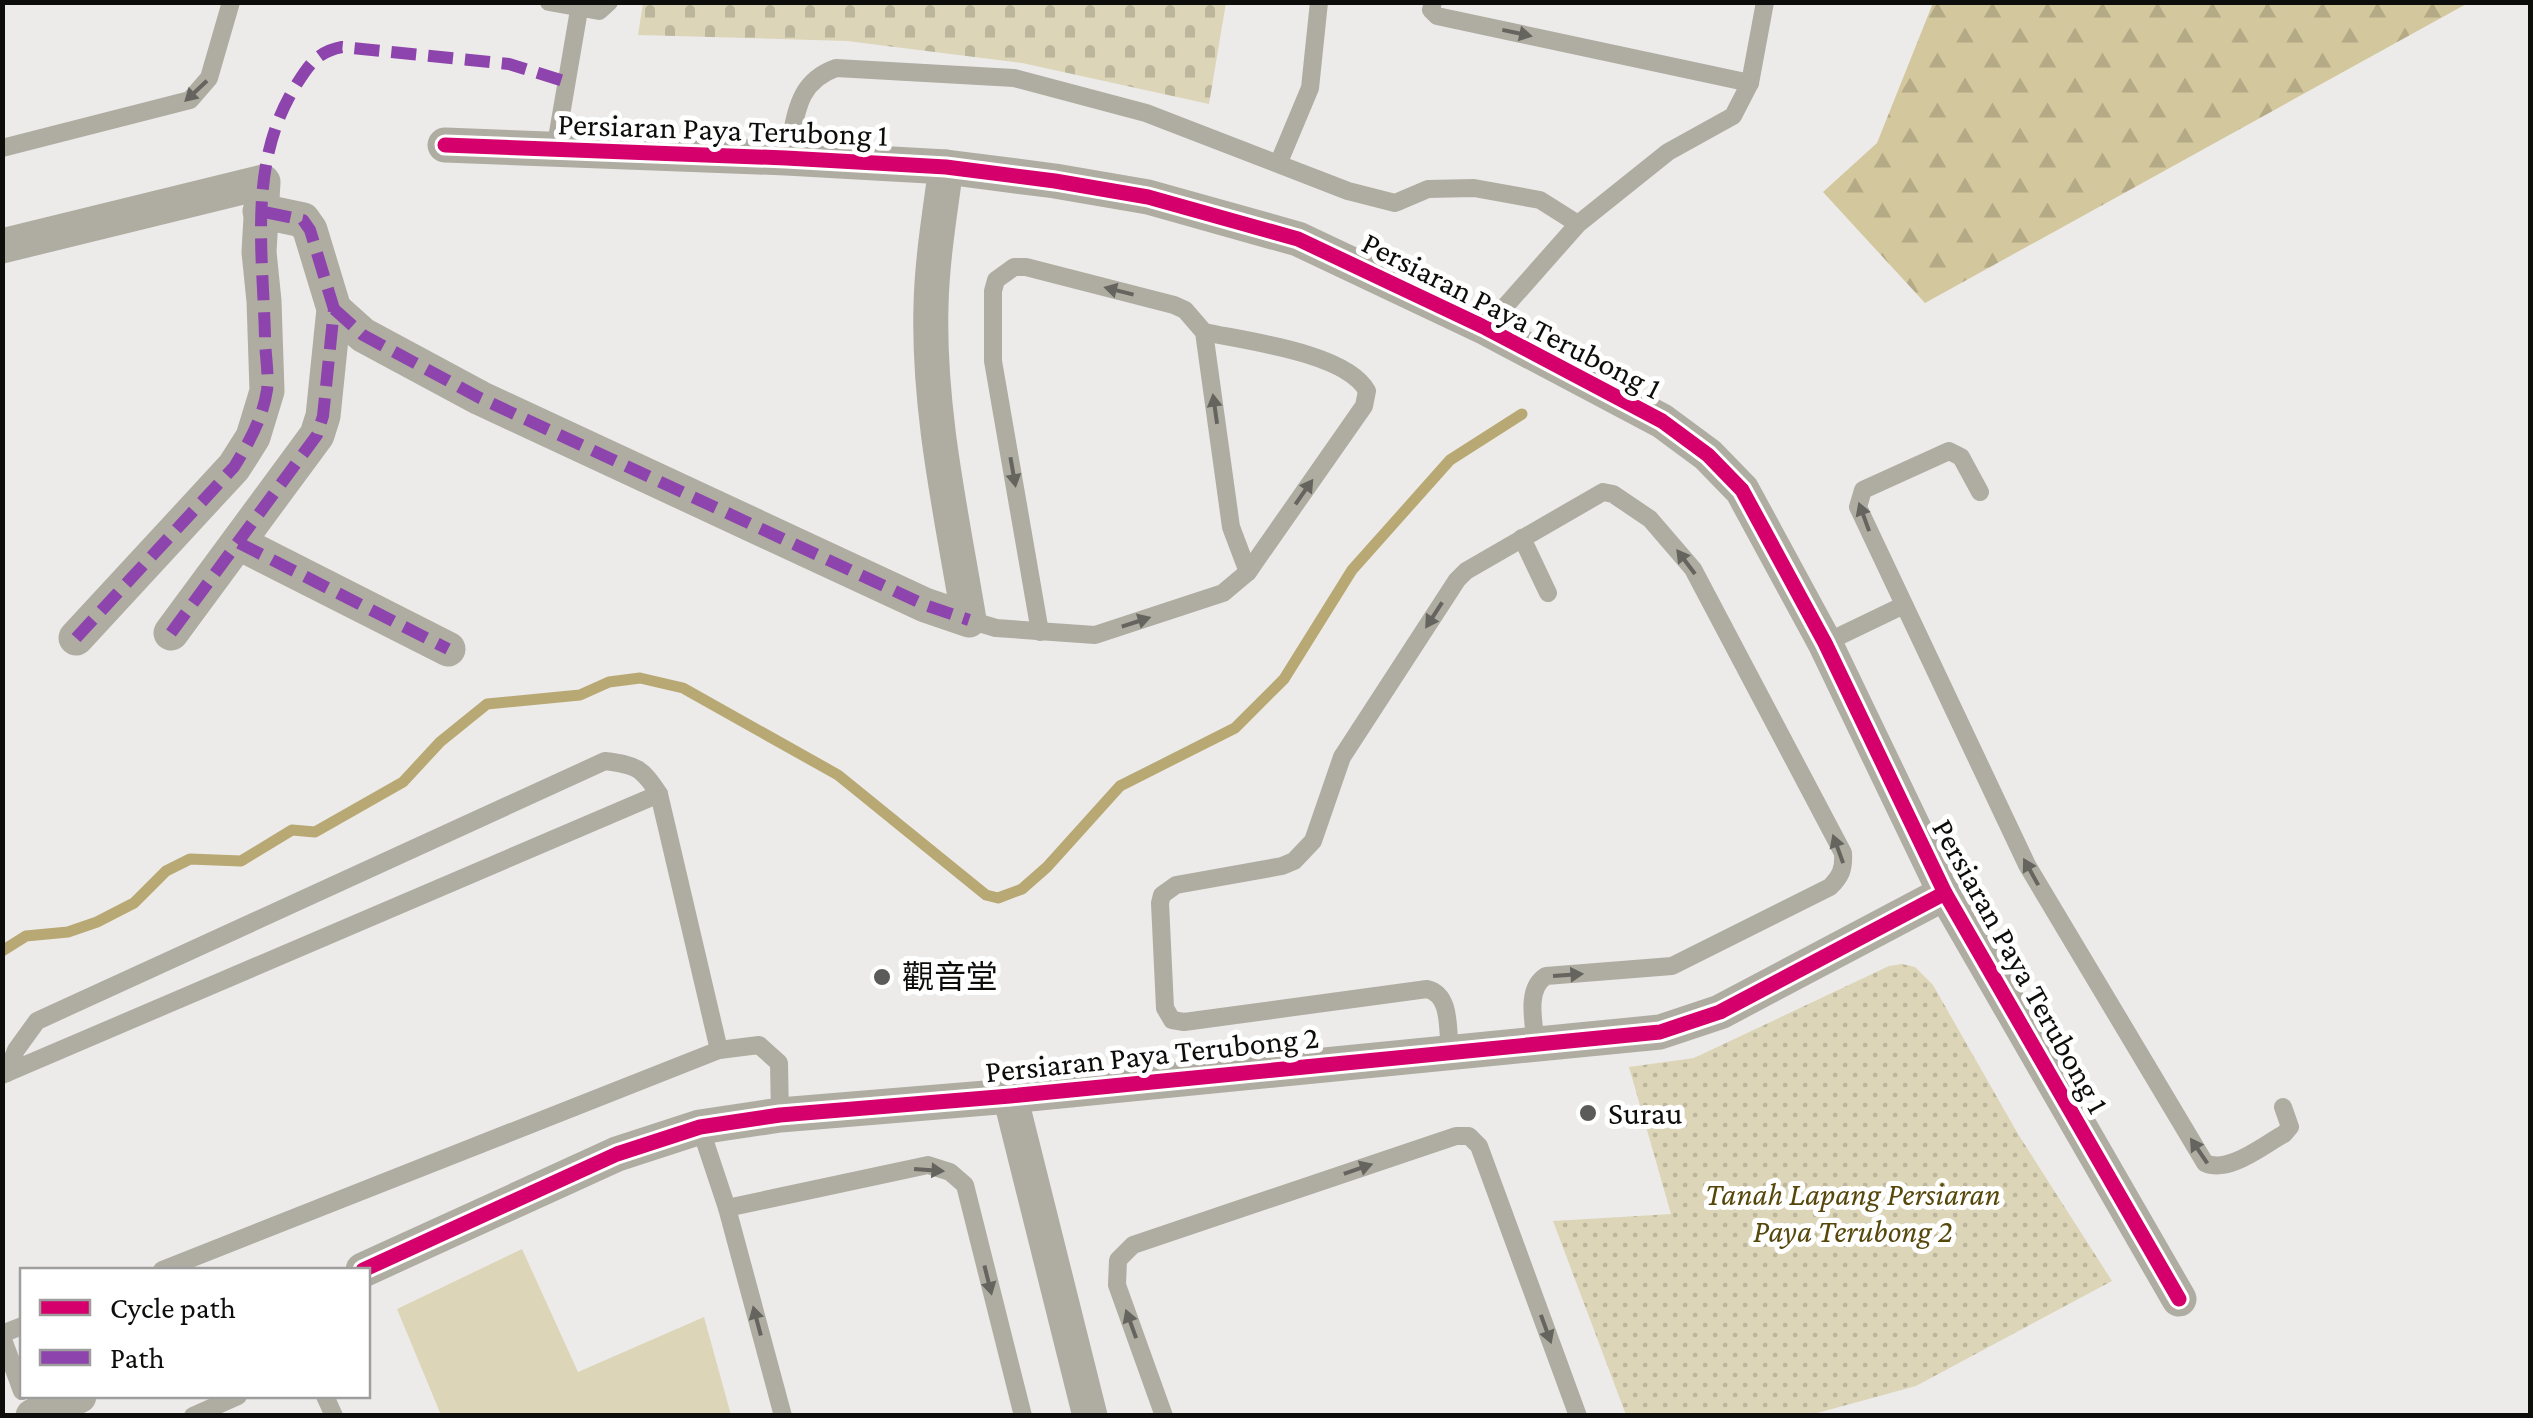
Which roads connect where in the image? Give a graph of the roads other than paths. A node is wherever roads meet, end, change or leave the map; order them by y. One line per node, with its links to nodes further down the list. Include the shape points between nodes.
1 (231, 2): 10 (lane, one-way to 10, via 209,78 190,100)
2 (549, 2): 7 (lane)
3 (610, 2): 7 (lane, via 599,11)
4 (1318, 2): 13 (lane, via 1310,88)
5 (1433, 2): 8 (lane, one-way to 8, via 1436,16)
6 (1765, 2): 8 (lane)
7 (579, 10): 11 (lane)
8 (1750, 83): 16 (lane, via 1733,116 1668,152)
9 (445, 145): 11 (street, Persiaran Paya Terubong 1)
10 (2, 148)
11 (555, 150): 12 (street, Persiaran Paya Terubong 1)
12 (786, 158): 13 (lane, via 806,86 836,68 1014,78 1146,113); 14 (street, Persiaran Paya Terubong 1)
13 (1278, 162): 16 (lane, via 1395,203 1428,189 1474,188 1540,200)
14 (946, 168): 19 (street, Persiaran Paya Terubong 1, via 1148,197 1298,239); 27 (street, via 933,275 932,360)
15 (261, 196): 17 (street); 18 (street, via 304,220); 30 (street, via 266,391 253,436 234,468)
16 (1578, 224): 19 (lane)
17 (2, 246)
18 (334, 309): 23 (street, via 316,434); 27 (street, via 363,335 480,398)
19 (1486, 328): 31 (street, Persiaran Paya Terubong 1, via 1662,422 1708,455 1742,490)
20 (1204, 332): 24 (lane, one-way to 20, via 1231,527); 24 (lane, one-way to 20, via 1364,406 1368,390 1334,362); 28 (lane, one-way to 28, via 1174,304 1026,266 996,280 993,361)
21 (1980, 492): 26 (lane, one-way to 21, via 1858,508 1863,490 1949,451 1961,457)
22 (1522, 538): 25 (lane); 35 (lane, one-way to 22, via 1532,994 1539,980 1672,966 1830,887 1844,867 1693,569 1650,518 1603,492); 37 (lane, one-way to 37, via 1457,580 1342,757 1317,833 1294,861 1176,885 1160,903 1165,1008 1172,1020 1427,989 1444,1000)
23 (239, 543): 29 (street); 32 (street)
24 (1248, 572): 28 (lane, one-way to 24, via 1095,635 1223,594)
25 (1548, 594)
26 (1904, 605): 31 (lane); 40 (lane, one-way to 26, via 2290,1126 2284,1134 2227,1164 2205,1163 2027,865)
27 (969, 620): 28 (lane)
28 (1040, 632)
29 (171, 633)
30 (76, 638)
31 (1825, 643): 34 (street, Persiaran Paya Terubong 1)
32 (448, 649)
33 (660, 794): 36 (lane); 38 (lane); 38 (lane, via 644,771 606,761 37,1022)
34 (1944, 894): 35 (street, Persiaran Paya Terubong 2, via 1720,1012 1660,1032); 46 (street, Persiaran Paya Terubong 1)
35 (1536, 1045): 37 (street, Persiaran Paya Terubong 2)
36 (719, 1050): 41 (lane, via 759,1045 779,1064); 44 (lane)
37 (1450, 1052): 39 (street, Persiaran Paya Terubong 2)
38 (5, 1074)
39 (1010, 1096): 41 (street, Persiaran Paya Terubong 2); 55 (street)
40 (2284, 1107)
41 (780, 1115): 42 (street, Persiaran Paya Terubong 2)
42 (700, 1127): 43 (lane); 45 (street, Persiaran Paya Terubong 2, via 617,1154)
43 (726, 1208): 53 (lane, one-way to 43); 54 (lane, one-way to 54, via 928,1165 950,1172 965,1185)
44 (167, 1268)
45 (367, 1268)
46 (2179, 1298)
47 (2, 1335): 48 (lane)
48 (20, 1385)
49 (74, 1398): 51 (street)
50 (233, 1398): 52 (lane)
51 (32, 1416)
52 (192, 1416)
53 (783, 1416)
54 (1022, 1416)
55 (1090, 1416)
56 (1164, 1416): 57 (lane, one-way to 57, via 1118,1285 1118,1260 1132,1245 1456,1136 1469,1136 1479,1146)
57 (1578, 1416)

